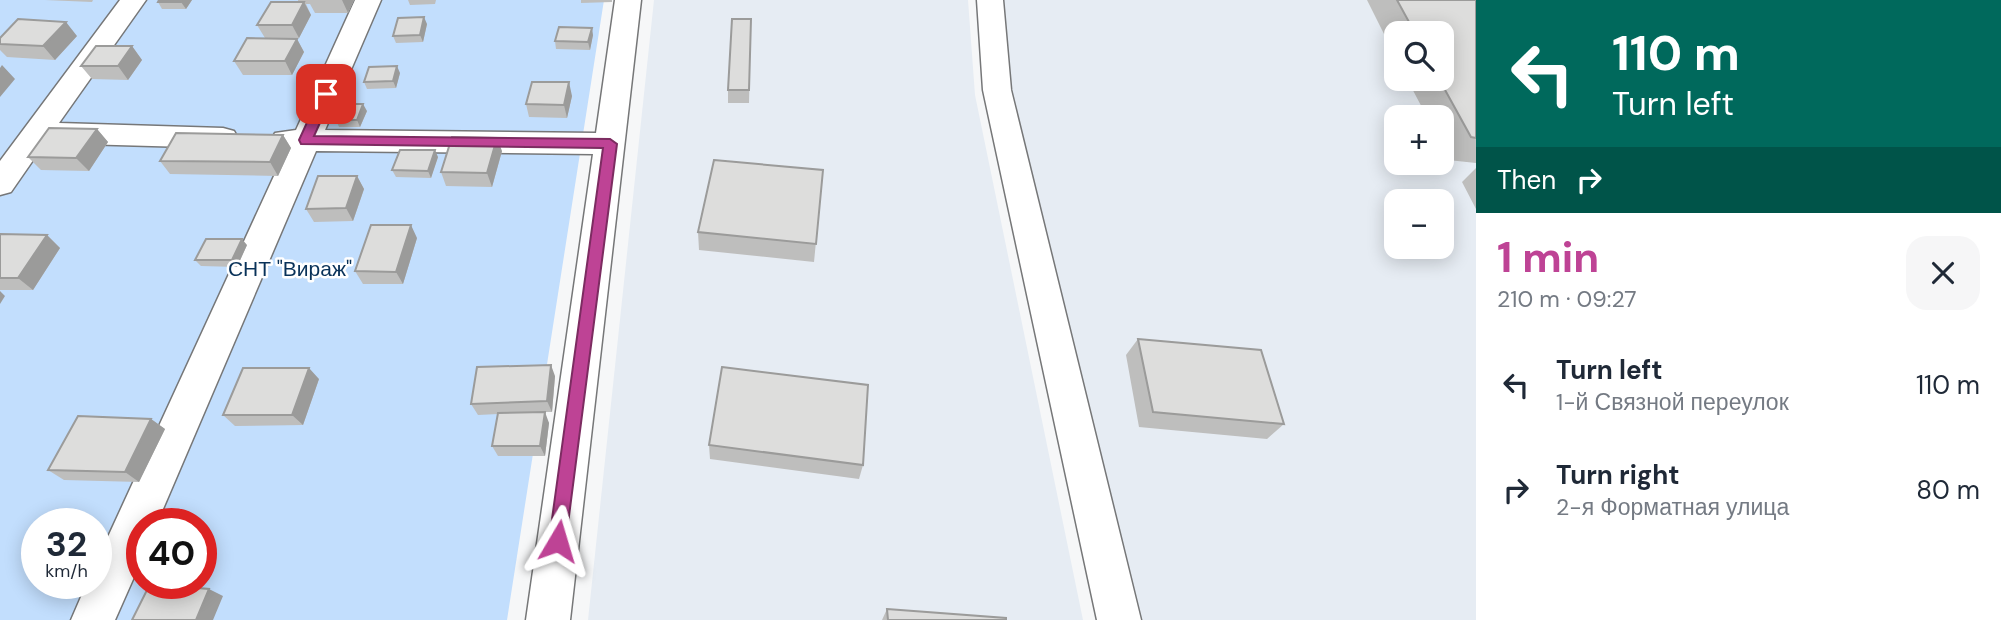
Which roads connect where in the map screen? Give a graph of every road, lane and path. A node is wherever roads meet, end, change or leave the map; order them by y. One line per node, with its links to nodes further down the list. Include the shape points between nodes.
1 (133, 0): 5 (street)
2 (368, 0): 6 (street)
3 (628, 0): 7 (street)
4 (990, 0): 11 (street, via 998,90)
5 (37, 133): 6 (street); 8 (street)
6 (305, 140): 7 (street); 9 (street)
7 (610, 144): 10 (street)
8 (0, 184)
9 (93, 620)
10 (548, 620)
11 (1119, 620)

